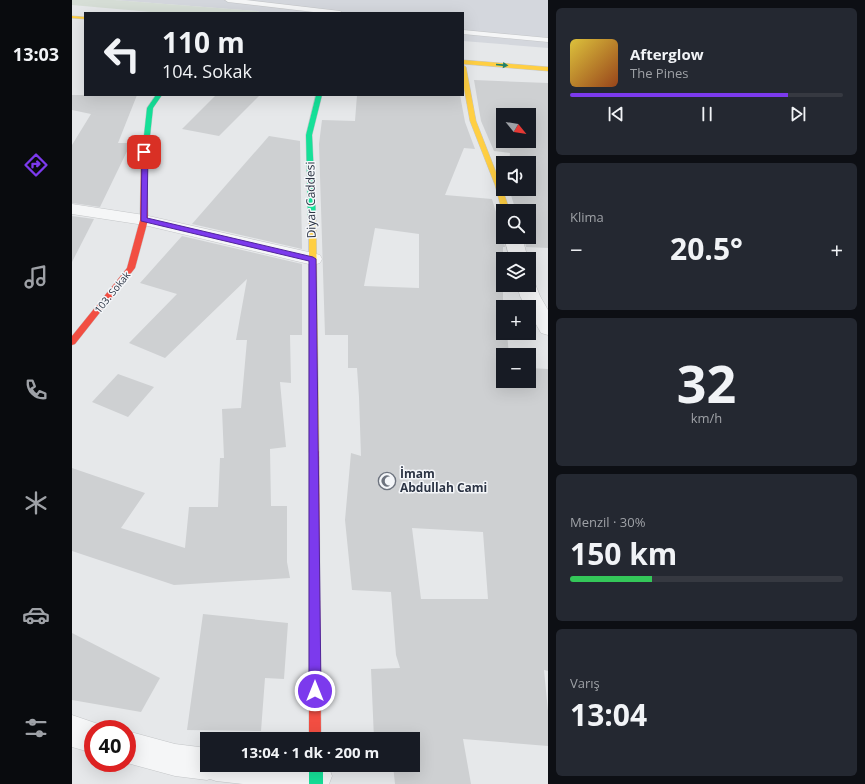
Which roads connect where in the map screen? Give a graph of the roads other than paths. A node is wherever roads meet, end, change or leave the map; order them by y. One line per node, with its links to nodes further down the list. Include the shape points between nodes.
1 (228, 0): 2 (lane)
2 (331, 12)
3 (72, 17): 4 (street)
4 (84, 18)
5 (464, 32): 6 (lane)
6 (548, 40)
7 (464, 62): 8 (street, one-way to 8)
8 (548, 70)
9 (464, 72): 12 (street, via 473,122)
10 (158, 96): 14 (street, 103. Sokak, via 150,108 144,152)
11 (319, 96): 15 (street, Diyar Caddesi, via 309,135)
12 (504, 204)
13 (72, 209): 14 (street)
14 (144, 220): 15 (street); 18 (street, 103. Sokak, via 132,268)
15 (313, 259): 20 (street, Diyar Caddesi)
16 (529, 292): 17 (street)
17 (548, 328)
18 (72, 342)
19 (72, 731): 21 (street)
20 (315, 732)
21 (84, 734)
22 (136, 749): 23 (street, via 175,760)
23 (200, 763)
24 (286, 772): 25 (street)
25 (316, 775)

